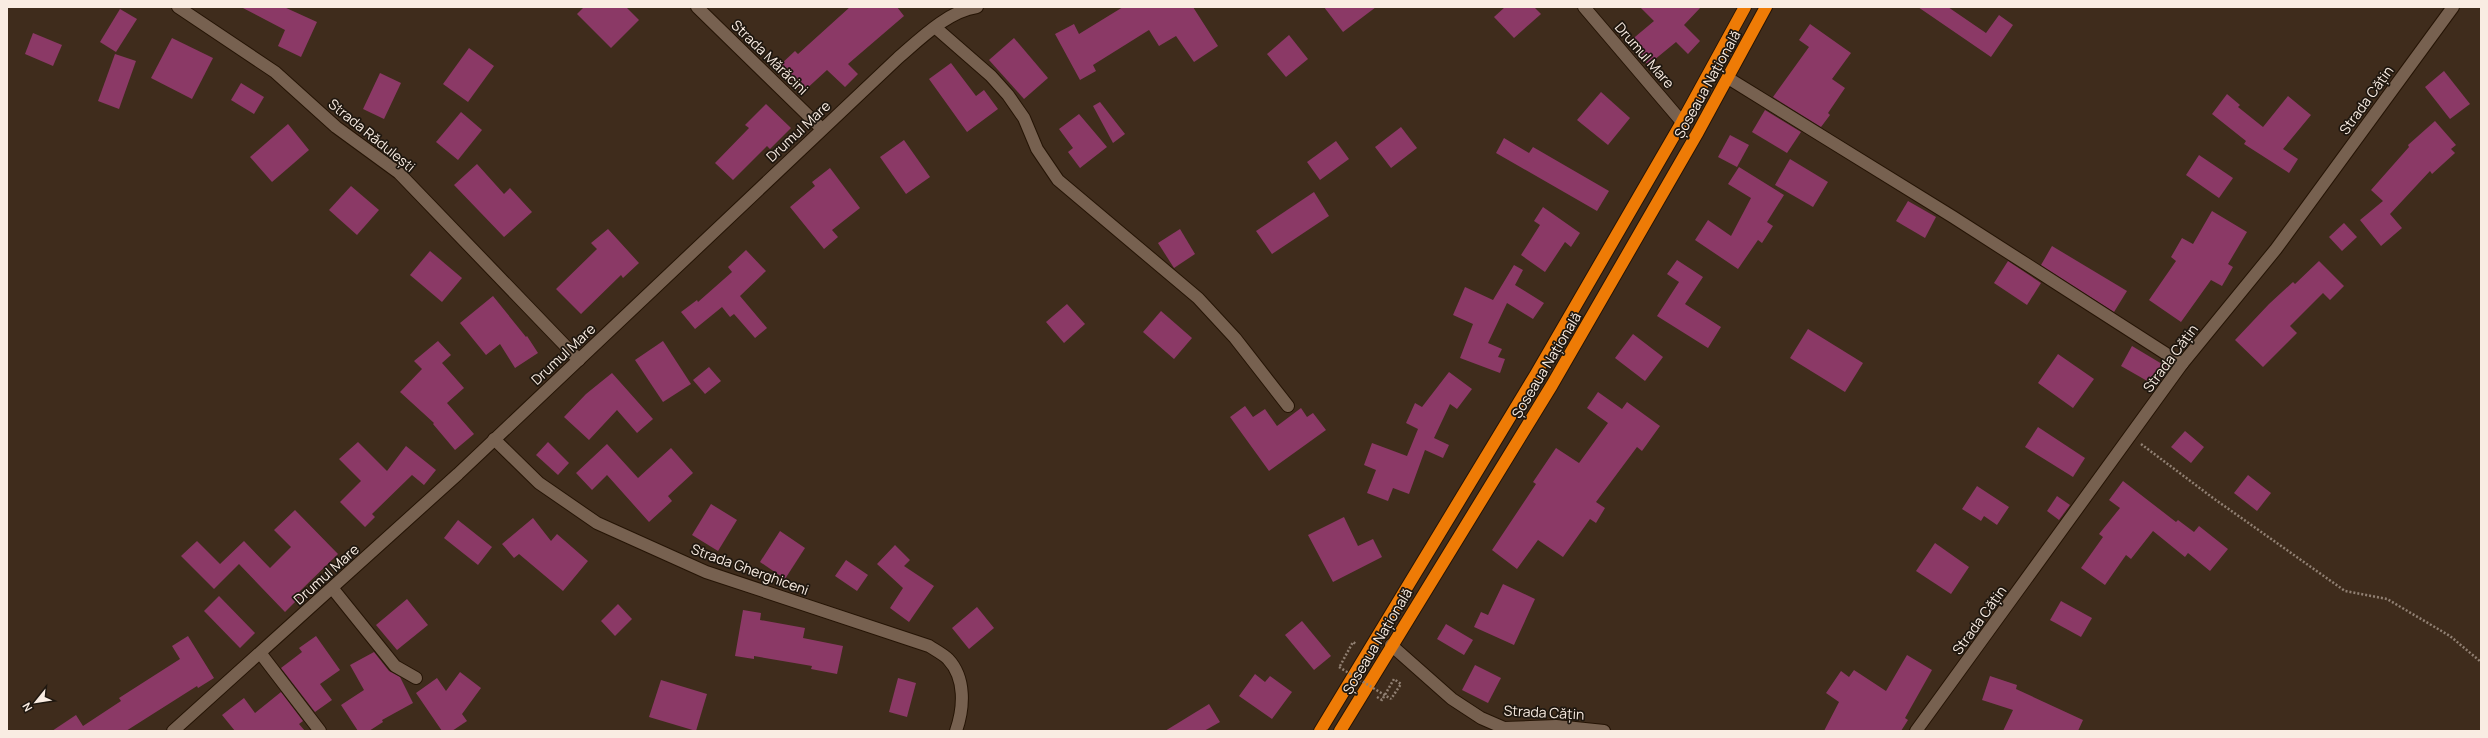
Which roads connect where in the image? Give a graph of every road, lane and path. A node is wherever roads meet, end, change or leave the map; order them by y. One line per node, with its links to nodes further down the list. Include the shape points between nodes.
1 (178, 7): 13 (street, Strada Rădulești, via 275,72 336,127 399,173)
2 (697, 7): 12 (street, Strada Mărăcini)
3 (977, 7): 8 (street, Drumul Mare)
4 (1584, 7): 11 (street, Drumul Mare)
5 (1744, 7): 11 (highway, Șoseaua Națională)
6 (1766, 7): 10 (highway, Șoseaua Națională)
7 (2452, 7): 14 (street, Strada Cățin, via 2276,249)
8 (965, 8): 9 (street, Drumul Mare)
9 (936, 28): 12 (street, Drumul Mare, via 898,58); 15 (street, via 991,76 1008,95 1024,118 1037,149 1058,180 1198,298 1235,338)
10 (1728, 78): 14 (street, via 1953,217); 20 (highway, Șoseaua Națională, via 1552,385)
11 (1682, 122): 28 (highway, Șoseaua Națională, via 1536,374)
12 (822, 129): 13 (street, Drumul Mare)
13 (579, 360): 17 (street, Drumul Mare)
14 (2182, 364): 16 (street, Strada Cățin)
15 (1288, 406)
16 (2132, 436): 22 (path, via 2213,498 2345,591 2387,600 2450,636); 31 (street, Strada Cățin)
17 (494, 439): 18 (street, Drumul Mare); 27 (street, Strada Gherghiceni, via 539,483 597,522 706,572 930,646 948,659 958,677 963,700)
18 (333, 589): 21 (street, Drumul Mare); 23 (street, via 396,666)
19 (1353, 642): 24 (path, bridge, via 1339,667 1391,699 1401,684 1394,679)
20 (1391, 645): 29 (highway, Șoseaua Națională); 30 (street, Strada Cățin, via 1452,699 1481,718 1499,726 1556,726)
21 (261, 654): 25 (street, Drumul Mare); 26 (street)
22 (2481, 662)
23 (416, 678)
24 (1382, 700)
25 (173, 731)
26 (320, 731)
27 (956, 731)
28 (1320, 731)
29 (1340, 731)
30 (1604, 731)
31 (1916, 731)

